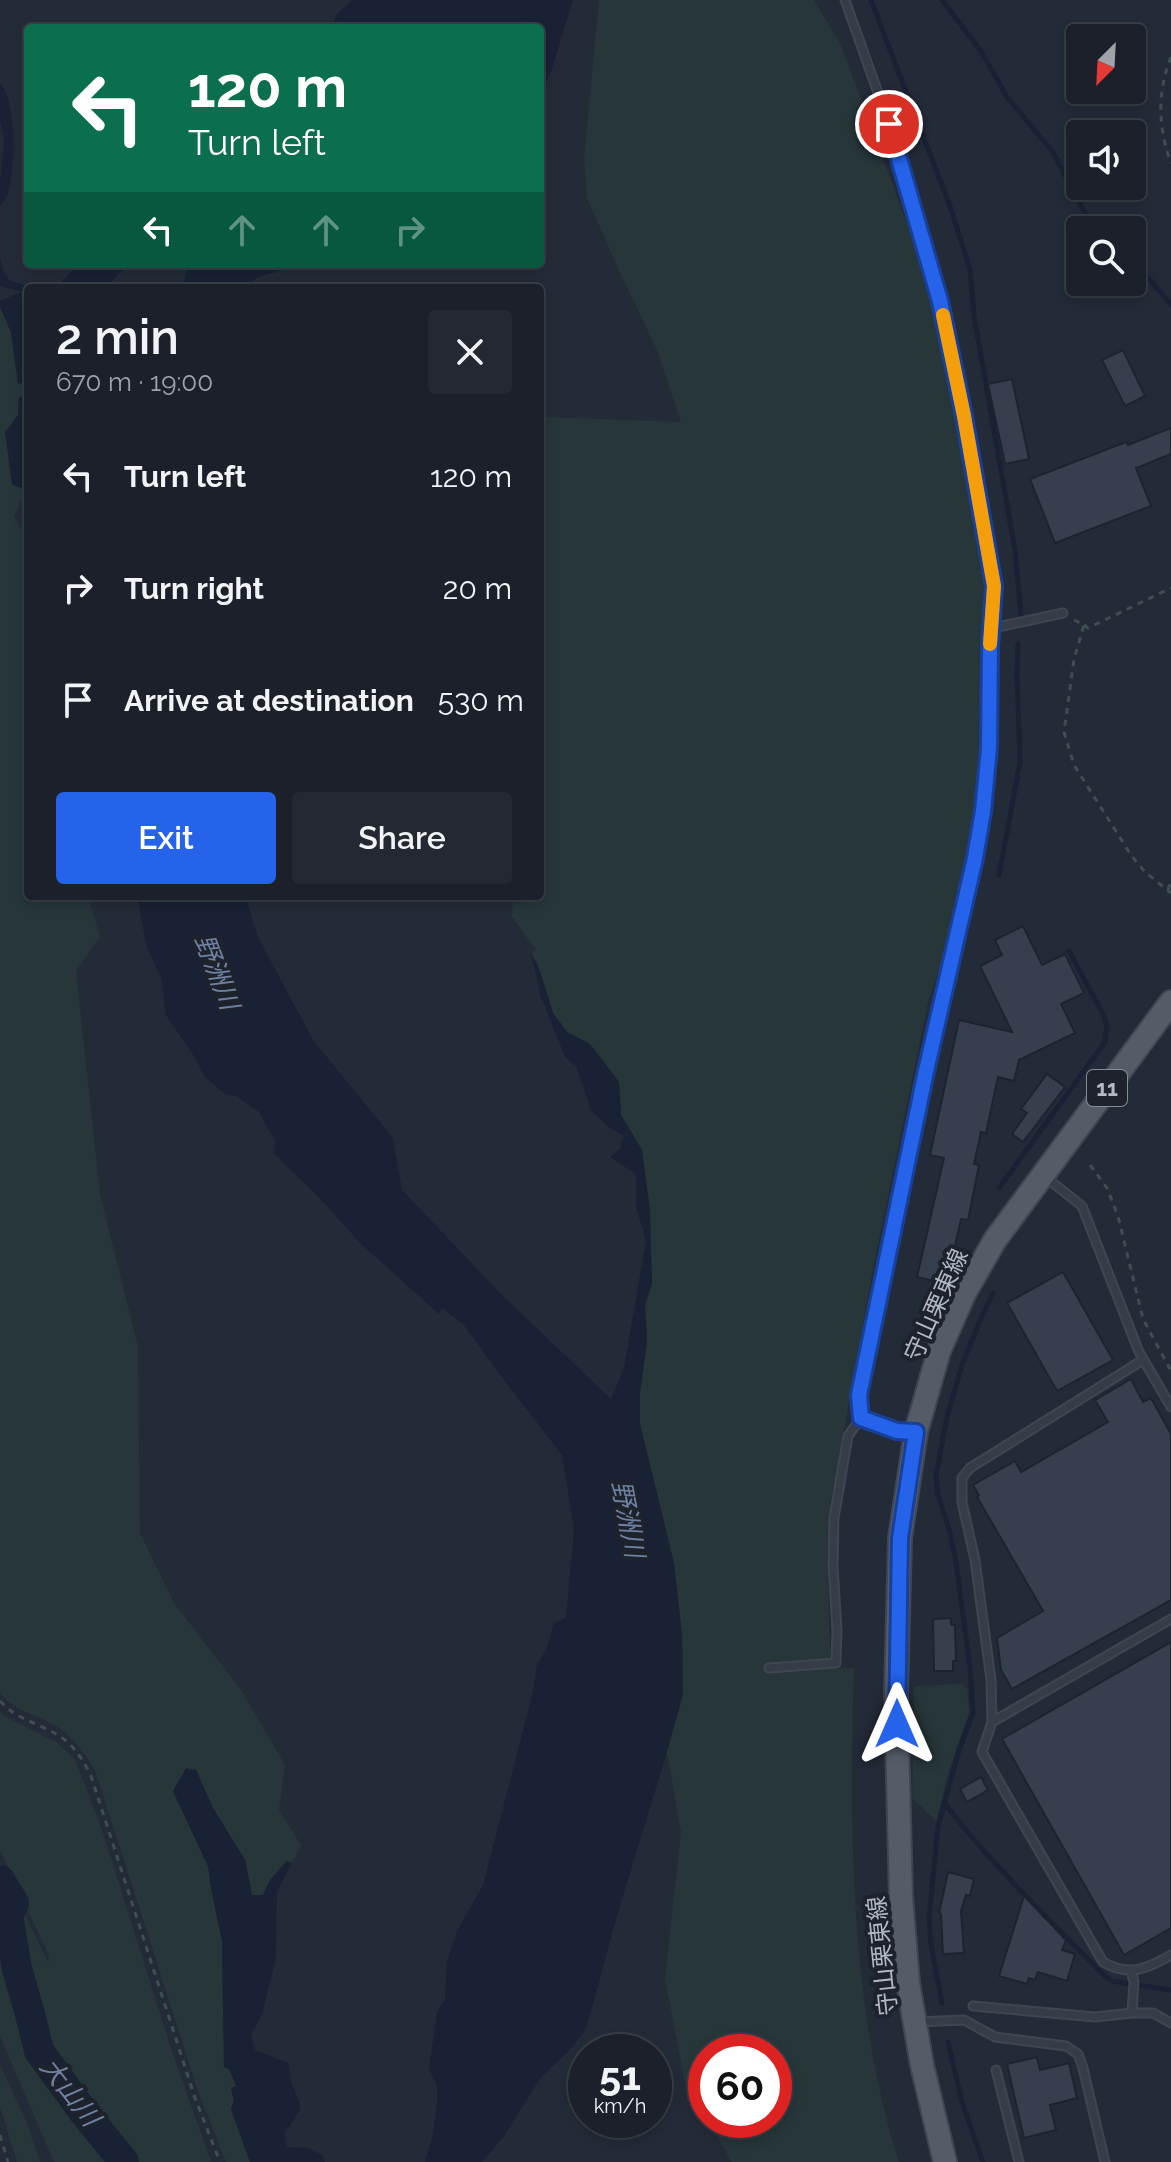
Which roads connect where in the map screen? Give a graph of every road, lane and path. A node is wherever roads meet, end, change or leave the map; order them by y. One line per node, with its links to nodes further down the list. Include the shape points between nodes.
1 (845, 0): 7 (lane, via 889,124 940,301 994,586)
2 (1171, 57): 3 (path, via 1162,83 1160,120)
3 (1171, 163)
4 (1171, 588): 6 (path, via 1088,628)
5 (1063, 613): 6 (path); 7 (lane)
6 (1084, 625): 9 (path, via 1064,732 1068,749 1131,855)
7 (993, 628): 16 (lane, via 989,748 974,867 880,1288 859,1395)
8 (1171, 881): 9 (path)
9 (1169, 892)
10 (1171, 1002): 12 (main road, 守山栗東線 / 11)
11 (1090, 1165): 14 (path, via 1107,1188 1143,1319)
12 (1043, 1174): 13 (lane, via 1082,1206); 17 (main road, 守山栗東線 / 11, via 964,1294 939,1351)
13 (1143, 1360): 15 (lane); 21 (lane, via 970,1468 962,1478 991,1680)
14 (1171, 1371)
15 (1171, 1407)
16 (861, 1418): 17 (lane); 19 (lane, via 848,1436 834,1518 836,1663)
17 (916, 1432): 26 (main road, 守山栗東線 / 11, via 900,1538 896,1695 901,1898)
18 (1171, 1619): 21 (lane)
19 (769, 1668)
20 (0, 1701): 31 (path, via 10,1712 65,1740 91,1776)
21 (992, 1722): 23 (lane, via 982,1752 1103,1962)
22 (1171, 1955): 23 (lane)
23 (1131, 1971): 25 (lane)
24 (973, 2006): 25 (lane, via 1095,2017)
25 (1132, 2013): 27 (lane, via 1153,2013)
26 (914, 2022): 32 (main road, 守山栗東線 / 11); 34 (lane, via 964,2020 995,2037 1066,2046 1078,2054)
27 (1171, 2023)
28 (996, 2070): 33 (lane)
29 (0, 2135): 30 (path)
30 (8, 2162)
31 (220, 2162)
32 (945, 2162)
33 (1019, 2162)
34 (1105, 2162)

